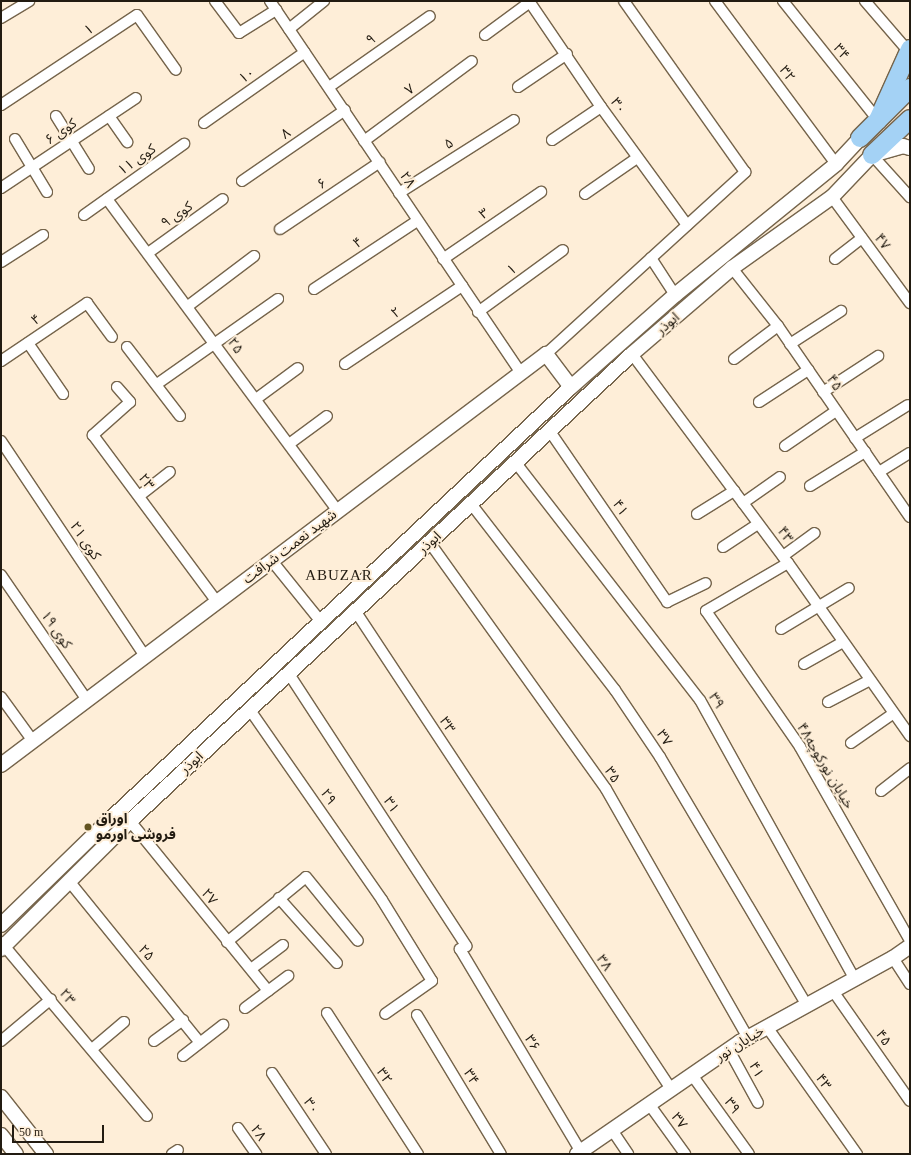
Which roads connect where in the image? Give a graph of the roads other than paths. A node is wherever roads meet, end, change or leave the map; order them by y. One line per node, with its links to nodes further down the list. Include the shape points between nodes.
1 (29, 1): 11 (street)
2 (216, 1): 9 (street, via 238,33)
3 (324, 1): 12 (street)
4 (624, 1): 58 (street, via 745,172)
5 (715, 1): 43 (street, ۳۲)
6 (783, 1): 30 (street, ۳۴)
7 (865, 1): 14 (street)
8 (530, 2): 13 (street); 16 (street, ۳۰)
9 (273, 5): 12 (street, ۲۸)
10 (430, 16): 19 (street, ۹)
11 (1, 18)
12 (289, 29): 15 (street, ۲۸)
13 (485, 35)
14 (910, 51): 30 (highway)
15 (305, 52): 19 (street, ۲۸); 31 (street, ۱۰)
16 (566, 54): 20 (street); 24 (street, ۳۰)
17 (472, 61): 36 (street, ۷)
18 (176, 70): 23 (street, ۱, via 137,15)
19 (329, 87): 25 (street, ۲۸)
20 (518, 87)
21 (910, 88): 30 (highway)
22 (136, 98): 27 (street, کوی ۶)
23 (1, 105)
24 (601, 107): 34 (street); 41 (street, ۳۰)
25 (345, 110): 36 (street, ۲۸); 46 (street, ۸)
26 (56, 116): 35 (street)
27 (109, 116): 35 (street, کوی ۶); 37 (street)
28 (910, 119): 40 (highway)
29 (514, 120): 50 (street, ۵)
30 (878, 120): 33 (highway)
31 (204, 123)
32 (15, 138): 44 (street)
33 (860, 138): 43 (main road, ابوذر)
34 (552, 140)
35 (71, 141): 44 (street, کوی ۶); 45 (street)
36 (364, 141): 42 (street, ۲۸)
37 (127, 142)
38 (184, 144): 54 (street, کوی ۱۱)
39 (910, 148): 40 (main road, via 904,146)
40 (872, 155): 52 (main road, ابوذر); 53 (street)
41 (637, 158): 51 (street); 58 (street, ۳۰)
42 (380, 162): 50 (street, ۲۸); 59 (street, ۶)
43 (836, 164): 72 (main road, ابوذر)
44 (33, 168): 47 (street, کوی ۶); 48 (street)
45 (89, 168)
46 (242, 181)
47 (1, 188)
48 (47, 192)
49 (541, 192): 66 (street, ۳)
50 (399, 193): 57 (street, ۲۸)
51 (585, 194)
52 (832, 197): 61 (street, ۴۷); 69 (main road, ابوذر)
53 (910, 197)
54 (107, 199): 56 (street, کوی ۱۱); 63 (street, ۲۵)
55 (223, 200): 63 (street, کوی ۹)
56 (84, 215)
57 (417, 221): 66 (street, ۲۸); 71 (street, ۴)
58 (687, 225): 65 (street)
59 (280, 229)
60 (43, 235): 68 (street)
61 (862, 238): 67 (street); 74 (street, ۴۷)
62 (563, 250): 77 (street, ۱)
63 (148, 253): 75 (street, ۲۵)
64 (254, 256): 75 (street)
65 (651, 258): 72 (street); 84 (street)
66 (444, 259): 70 (street, ۲۸)
67 (835, 259)
68 (1, 262)
69 (732, 268): 78 (street, ۴۵); 85 (main road, ابوذر)
70 (462, 286): 77 (street, ۲۸); 89 (street, ۲)
71 (314, 289)
72 (675, 295): 95 (main road, ابوذر)
73 (278, 299): 81 (street)
74 (910, 303)
75 (188, 306): 81 (street, ۲۵)
76 (841, 311): 82 (street)
77 (478, 312): 92 (street, ۲۸)
78 (778, 326): 82 (street, ۴۵); 87 (street)
79 (112, 337): 80 (street, ۴, via 87,303)
80 (28, 343): 88 (street, ۴); 97 (street)
81 (216, 344): 93 (street); 98 (street, ۲۵)
82 (790, 344): 91 (street, ۴۵)
83 (127, 347): 93 (street)
84 (546, 354): 92 (main road, شهید نعمت شرافت); 95 (main road)
85 (632, 354): 104 (main road, ابوذر); 116 (street, ۴۳)
86 (878, 356): 96 (street)
87 (734, 359)
88 (1, 360)
89 (345, 364)
90 (298, 368): 98 (street)
91 (808, 370): 96 (street, ۴۵); 99 (street)
92 (521, 373): 120 (main road, شهید نعمت شرافت)
93 (157, 384): 102 (street)
94 (117, 387): 117 (street, ۲۳, via 130,402 94,435)
95 (571, 387): 135 (main road, ابوذر)
96 (823, 392): 101 (street, ۴۵)
97 (63, 394)
98 (256, 399): 107 (street, ۲۵)
99 (759, 402)
100 (908, 405): 105 (street)
101 (836, 411): 105 (street, ۴۵); 108 (street)
102 (180, 416)
103 (327, 416): 107 (street)
104 (549, 430): 111 (main road, ابوذر); 130 (street, ۴۱, via 667,602)
105 (855, 438): 109 (street, ۴۵)
106 (1, 441): 138 (street, کوی ۲۱)
107 (289, 444): 120 (street, ۲۵)
108 (785, 446)
109 (865, 452): 113 (street, ۴۵); 115 (street)
110 (910, 453): 113 (street)
111 (516, 463): 119 (main road, ابوذر); 171 (street, ۳۹, via 700,700)
112 (170, 472): 117 (street)
113 (879, 472): 121 (street, ۴۵)
114 (780, 477): 118 (street)
115 (810, 486)
116 (734, 491): 118 (street, ۴۳); 122 (street)
117 (139, 496): 132 (street, ۲۳)
118 (743, 503): 123 (street, ۴۳)
119 (472, 505): 125 (main road, ابوذر); 176 (street, ۳۷, via 615,690 660,757)
120 (338, 511): 128 (main road, شهید نعمت شرافت)
121 (909, 513)
122 (697, 514)
123 (758, 524): 126 (street); 127 (street, ۴۳)
124 (815, 533): 127 (street)
125 (430, 544): 134 (main road, ابوذر); 185 (street, ۳۵, via 606,789)
126 (723, 546)
127 (785, 560): 133 (street, ۴۳); 160 (street, خیابان نورکوچه۴۸, via 706,611 800,747)
128 (272, 561): 132 (main road, شهید نعمت شرافت); 135 (street)
129 (1, 575): 143 (street, کوی ۱۹)
130 (706, 583)
131 (849, 588): 133 (street)
132 (217, 602): 138 (main road, شهید نعمت شرافت)
133 (819, 606): 136 (street); 137 (street, ۴۳)
134 (356, 612): 140 (main road, ابوذر); 156 (street, ۳۳)
135 (322, 623): 154 (main road, ابوذر)
136 (781, 629)
137 (843, 642): 139 (street); 141 (street, ۴۳)
138 (146, 656): 143 (main road, شهید نعمت شرافت)
139 (804, 664)
140 (289, 674): 145 (main road, ابوذر); 166 (street, ۳۱, via 466,946)
141 (870, 680): 144 (street); 146 (street, ۴۳)
142 (1, 697): 148 (street)
143 (87, 700): 148 (main road, شهید نعمت شرافت)
144 (828, 702)
145 (250, 710): 153 (main road, ابوذر); 179 (street, ۲۹, via 382,900 432,981)
146 (894, 713): 147 (street, ۴۳); 149 (street)
147 (910, 736)
148 (33, 741): 150 (main road, شهید نعمت شرافت)
149 (852, 743)
150 (1, 765)
151 (910, 768): 152 (street)
152 (880, 791)
153 (130, 821): 155 (main road, ابوذر); 162 (street, ۲۷)
154 (105, 824): 155 (main road); 159 (main road, ابوذر)
155 (115, 835): 157 (main road, ابوذر)
156 (513, 852): 194 (street, ۳۸)
157 (69, 881): 163 (main road, ابوذر); 181 (street, ۲۵)
158 (280, 898): 161 (street, via 306,877); 162 (street); 168 (street)
159 (1, 925)
160 (910, 940)
161 (358, 941)
162 (227, 942): 169 (street, ۲۷)
163 (2, 945): 175 (street, ۲۳)
164 (283, 945): 169 (street)
165 (910, 946): 167 (main road, خیابان نور)
166 (460, 949): 203 (street, ۳۶)
167 (893, 958): 171 (main road, خیابان نور); 172 (street)
168 (337, 963)
169 (251, 969): 173 (street, ۲۷)
170 (288, 976): 173 (street)
171 (854, 978): 174 (main road, خیابان نور)
172 (910, 984)
173 (268, 991): 177 (street)
174 (833, 991): 176 (main road, خیابان نور); 196 (street, ۴۵)
175 (51, 999): 186 (street); 189 (street, ۲۳)
176 (807, 1006): 184 (main road, خیابان نور)
177 (245, 1008)
178 (327, 1013): 208 (street, ۳۲)
179 (386, 1014)
180 (417, 1015): 209 (street, ۳۴)
181 (183, 1020): 187 (street); 188 (street, ۲۵)
182 (124, 1022): 189 (street)
183 (223, 1025): 188 (street)
184 (767, 1027): 185 (main road, خیابان نور); 213 (street, ۴۳)
185 (748, 1038): 190 (main road, خیابان نور)
186 (1, 1041)
187 (154, 1041)
188 (200, 1043): 191 (street)
189 (92, 1049): 199 (street, ۲۳)
190 (729, 1050): 193 (main road, خیابان نور); 198 (street, ۴۱)
191 (183, 1056)
192 (272, 1073): 207 (street, ۳۰)
193 (692, 1075): 194 (main road, خیابان نور); 212 (street, ۳۹)
194 (671, 1089): 197 (main road, خیابان نور)
195 (1, 1097): 205 (main road)
196 (910, 1101)
197 (649, 1104): 201 (main road, خیابان نور); 211 (street, ۳۷)
198 (758, 1104)
199 (147, 1116)
200 (238, 1128): 206 (street, ۲۸)
201 (612, 1130): 203 (main road, خیابان نور); 210 (street)
202 (1, 1135): 204 (main road)
203 (579, 1153)
204 (16, 1154)
205 (46, 1154)
206 (256, 1154)
207 (326, 1154)
208 (418, 1154)
209 (501, 1154)
210 (628, 1154)
211 (685, 1154)
212 (749, 1154)
213 (857, 1154)

